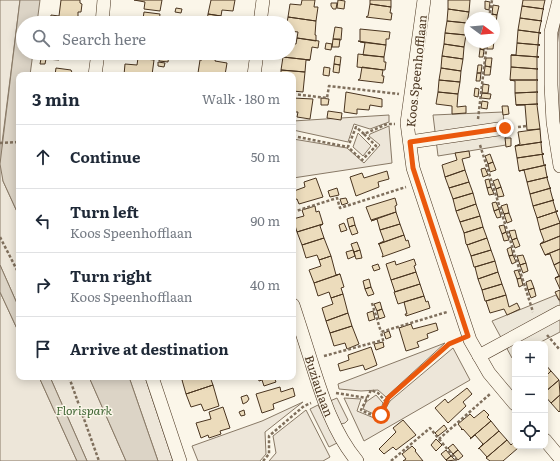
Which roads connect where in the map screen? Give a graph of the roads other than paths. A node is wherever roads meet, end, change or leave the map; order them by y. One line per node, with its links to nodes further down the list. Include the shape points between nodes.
1 (104, 0): 5 (street)
2 (263, 0): 6 (street)
3 (424, 0): 12 (street, Koos Speenhofflaan, via 407,123)
4 (559, 0): 13 (street, via 551,32 551,85 553,122)
5 (103, 16)
6 (261, 16)
7 (97, 60): 9 (street)
8 (256, 60): 10 (street)
9 (95, 72)
10 (254, 72)
11 (505, 128): 12 (street, Koos Speenhofflaan)
12 (410, 142): 16 (street, Koos Speenhofflaan, via 413,168 468,336)
13 (560, 166)
14 (560, 312): 16 (street)
15 (296, 314): 22 (street, Buziaulaan, via 323,398 344,443)
16 (479, 356): 18 (street, Koos Speenhofflaan, via 489,373)
17 (153, 380): 21 (street)
18 (512, 400)
19 (548, 444): 20 (street)
20 (560, 458)
21 (180, 461)
22 (357, 461)

